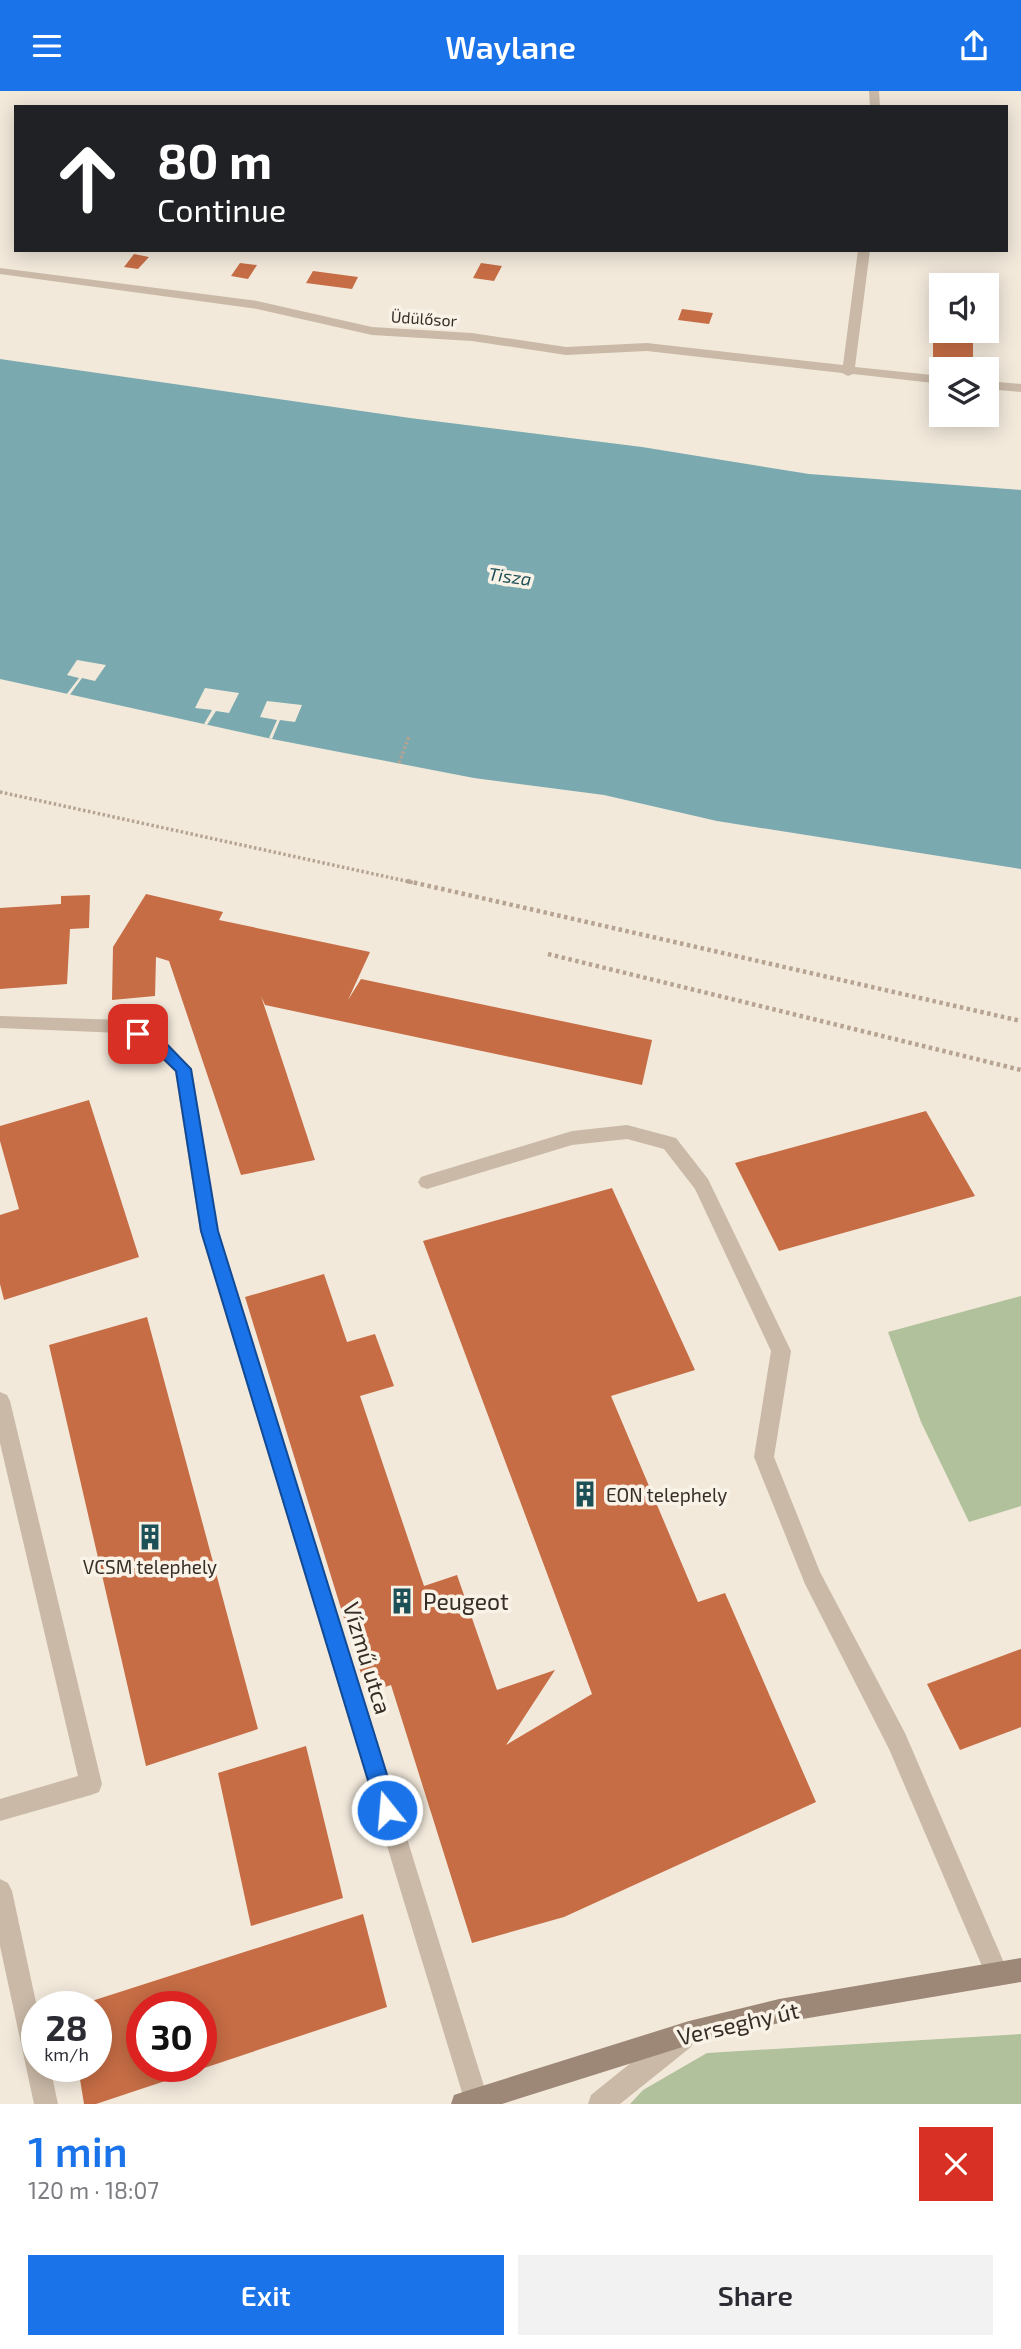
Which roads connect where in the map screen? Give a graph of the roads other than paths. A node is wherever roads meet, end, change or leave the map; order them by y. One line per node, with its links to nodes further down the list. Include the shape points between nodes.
1 (864, 252): 3 (street)
2 (0, 271): 3 (street, Üdülősor, via 257,305 372,331 472,337 566,351 647,347)
3 (848, 372): 4 (street, Üdülősor)
4 (929, 379)
5 (999, 385): 6 (street)
6 (1021, 388)
7 (0, 1021): 17 (street, Vízmű utca, via 123,1027 154,1040 183,1069 209,1231)
8 (427, 1182): 13 (street, via 572,1138 627,1132 670,1143 702,1184 781,1351 764,1457 812,1577 897,1741)
9 (0, 1401): 10 (street, via 91,1784)
10 (0, 1810)
11 (1, 1896): 14 (street)
12 (1021, 1970): 13 (main road, Verseghy út)
13 (996, 1972): 15 (main road, Verseghy út, via 779,2011)
14 (21, 1991)
15 (689, 2033): 17 (main road, Verseghy út); 19 (street)
16 (41, 2082): 18 (street)
17 (472, 2103)
18 (47, 2104)
19 (600, 2104)

